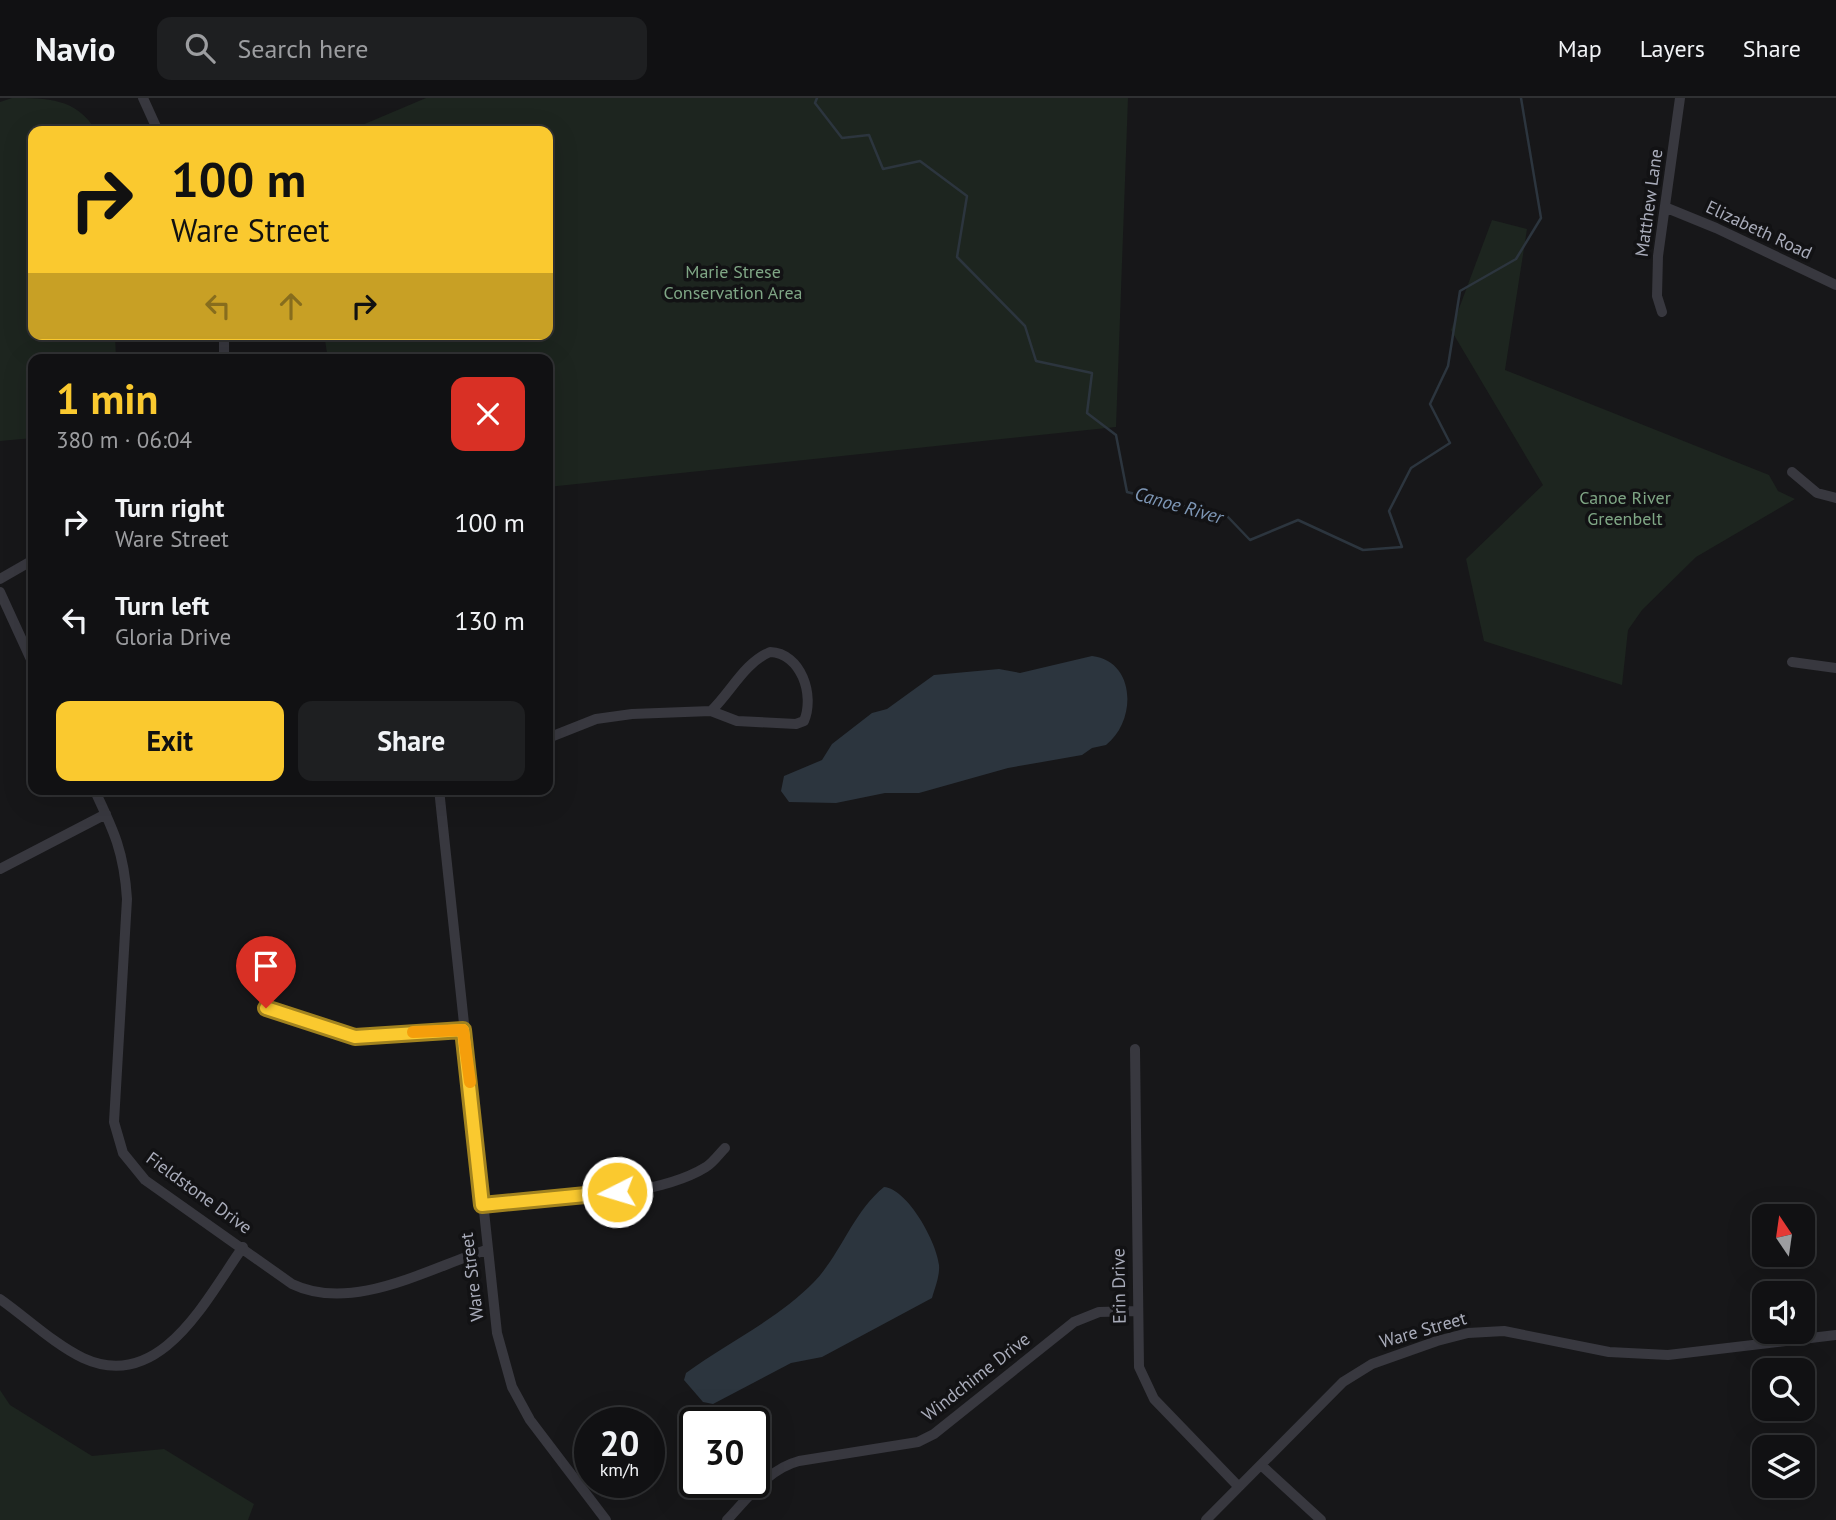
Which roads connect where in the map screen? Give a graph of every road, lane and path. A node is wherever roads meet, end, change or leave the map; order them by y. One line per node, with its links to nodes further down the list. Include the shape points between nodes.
1 (144, 98): 3 (street)
2 (1680, 98): 4 (street, Matthew Lane)
3 (156, 126)
4 (1667, 208): 5 (street, Elizabeth Road); 6 (street, Matthew Lane, via 1658,256 1657,296)
5 (1836, 285)
6 (1662, 312)
7 (1792, 472): 8 (street, via 1817,493)
8 (1836, 498)
9 (28, 563): 10 (street)
10 (0, 579)
11 (0, 592): 12 (street)
12 (28, 653)
13 (1792, 662): 14 (street)
14 (1836, 668)
15 (711, 711): 15 (street, via 737,721 796,724 807,714 805,679 788,658 770,652 744,671); 16 (street, via 596,719)
16 (553, 736)
17 (97, 795): 19 (street, Fieldstone Drive)
18 (440, 795): 22 (street, Ware Street)
19 (106, 814): 20 (street); 26 (street, Fieldstone Drive, via 120,846 127,899 114,1113 118,1142 145,1180)
20 (0, 869)
21 (266, 1008): 22 (street, via 355,1037)
22 (463, 1030): 25 (street, Ware Street)
23 (1135, 1049): 29 (street, Erin Drive)
24 (725, 1148): 25 (street, via 708,1166 671,1183)
25 (482, 1205): 27 (street, Ware Street)
26 (243, 1247): 27 (street, Fieldstone Drive, via 292,1284 324,1295 368,1292); 28 (street, via 179,1336 153,1356 134,1363 109,1364 82,1357)
27 (486, 1250): 33 (street, Ware Street, via 497,1333 512,1387 530,1420)
28 (0, 1299)
29 (1137, 1311): 32 (street, Erin Drive, via 1139,1367 1147,1389); 34 (street, Windchime Drive, via 1099,1312 1074,1322 919,1442 783,1466)
30 (1836, 1335): 31 (street, Ware Street, via 1668,1355 1609,1352 1504,1331 1468,1333 1372,1364 1343,1382)
31 (1261, 1465): 32 (street, Ware Street); 36 (street)
32 (1237, 1486): 35 (street, Ware Street)
33 (606, 1520)
34 (727, 1520)
35 (1206, 1520)
36 (1321, 1520)

